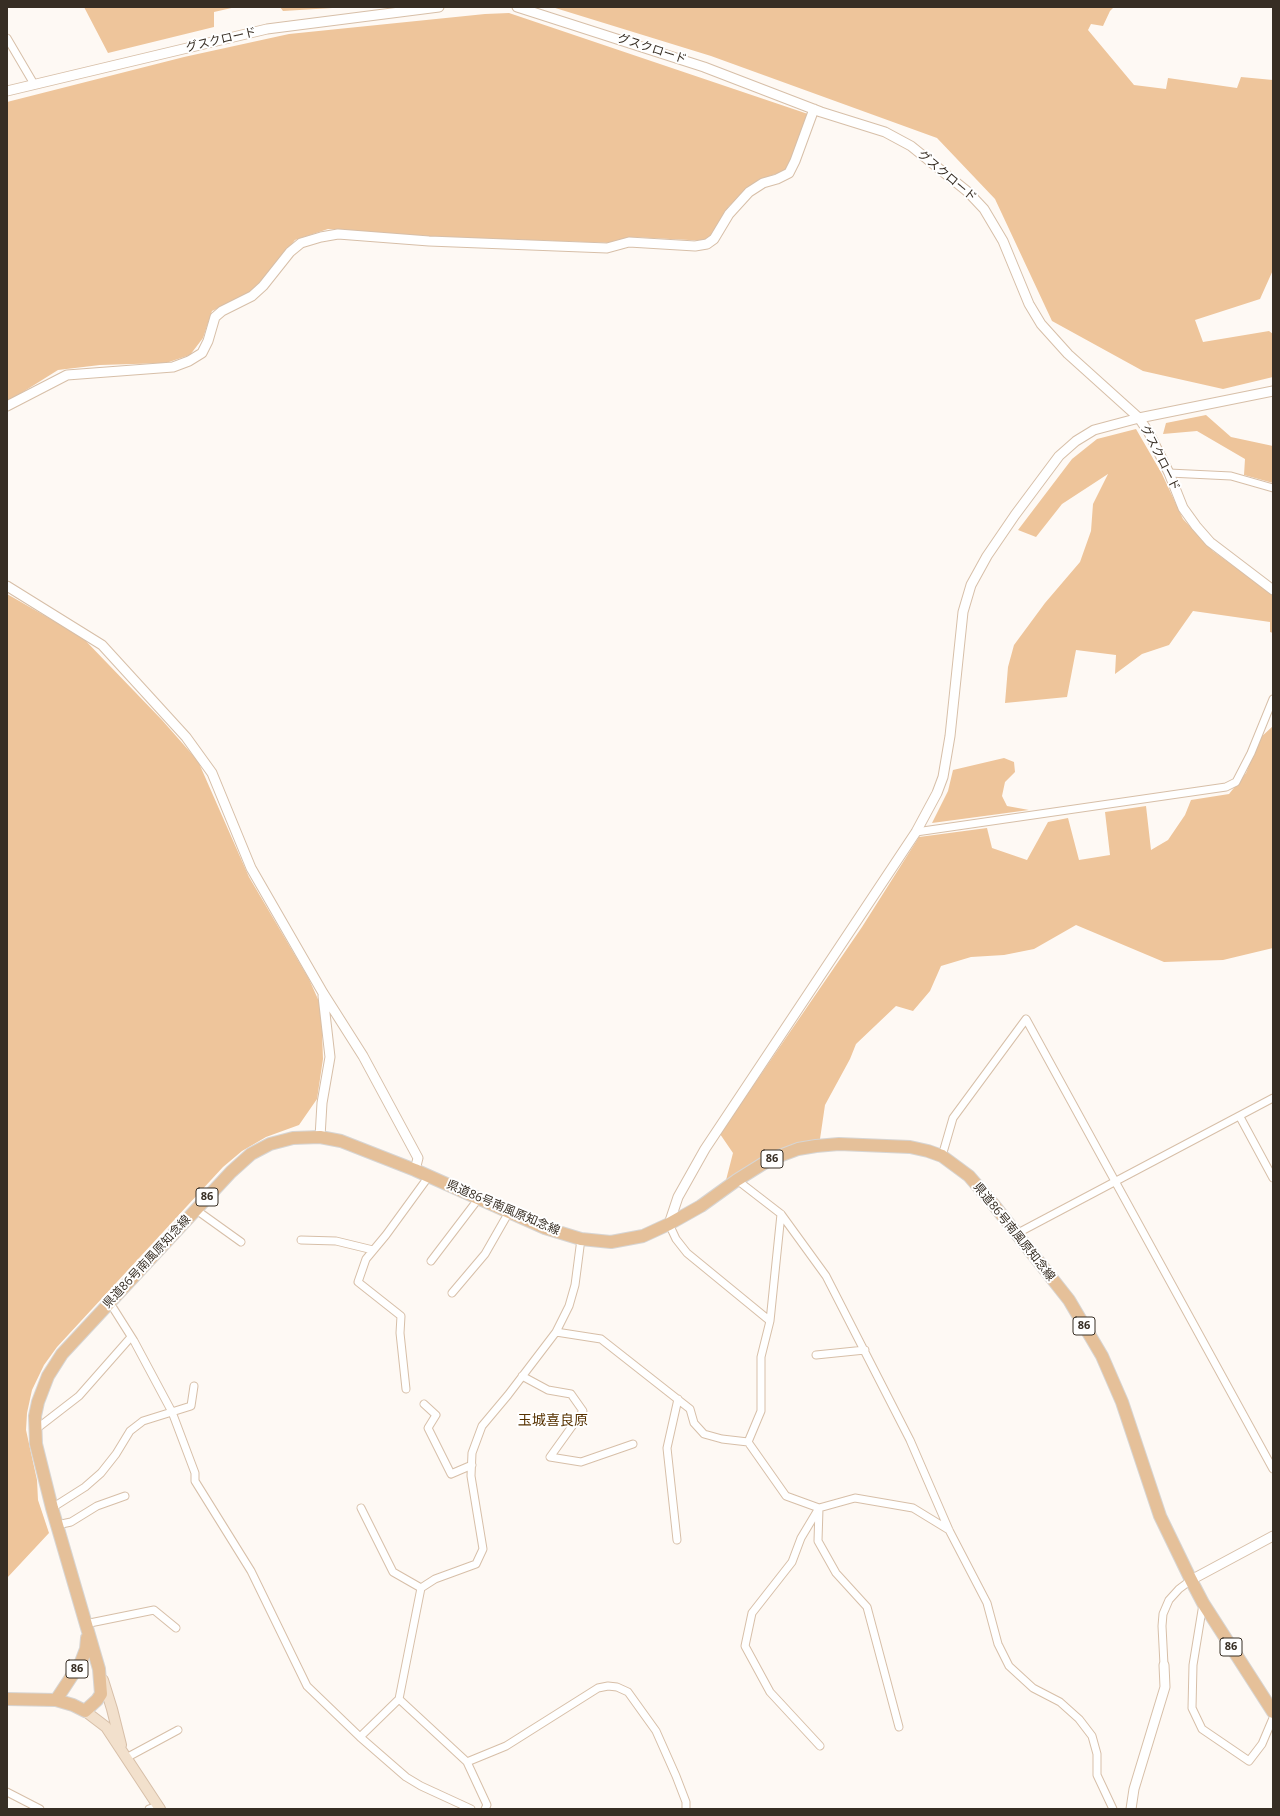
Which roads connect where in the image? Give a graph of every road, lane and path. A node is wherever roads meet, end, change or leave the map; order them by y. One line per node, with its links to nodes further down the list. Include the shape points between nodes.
1 (439, 7): 4 (street, グスクロード, via 266,29)
2 (517, 7): 6 (street, グスクロード, via 691,62)
3 (7, 38): 4 (street)
4 (34, 84): 5 (street, グスクロード)
5 (7, 91)
6 (814, 109): 8 (street, via 789,173 750,192 729,214 714,239 707,244 696,246 629,242 608,248 428,241 338,234 321,237 302,243 290,252 252,296 215,317 202,353 190,360 173,368 66,375); 9 (street, グスクロード, via 899,138 968,192 993,222 1028,304 1041,324 1068,354)
7 (1273, 391): 9 (street)
8 (7, 406)
9 (1139, 418): 10 (street, グスクロード); 15 (street, via 1094,430 1059,456 1014,515 971,585 963,612 950,736 943,777)
10 (1169, 473): 11 (street, via 1231,476); 13 (street, グスクロード, via 1183,508 1205,536)
11 (1273, 488)
12 (7, 586): 16 (street, via 102,645 186,737 212,773 251,868)
13 (1273, 590)
14 (1273, 699): 15 (street, via 1236,782 1226,787)
15 (916, 832): 30 (street, via 704,1149 678,1197)
16 (323, 993): 19 (street, via 330,1057 322,1103); 21 (street, via 363,1056 418,1158)
17 (1273, 1098): 18 (street)
18 (1240, 1117): 23 (street); 25 (street)
19 (320, 1137): 21 (main road, 県道86号南風原知念線 / 86, via 341,1141); 27 (main road, 県道86号南風原知念線 / 86, via 293,1138 270,1144 251,1154)
20 (942, 1156): 24 (main road, 県道86号南風原知念線 / 86, via 910,1147 839,1144 816,1146 798,1149 769,1160); 25 (street, via 953,1118 1026,1019); 31 (main road, 県道86号南風原知念線 / 86, via 969,1176)
21 (415, 1170): 22 (main road, 県道86号南風原知念線 / 86)
22 (429, 1176): 26 (main road, 県道86号南風原知念線 / 86); 35 (street)
23 (1273, 1178)
24 (737, 1180): 29 (street); 30 (main road, 県道86号南風原知念線 / 86, via 701,1206)
25 (1116, 1182): 31 (street); 54 (street)
26 (479, 1198): 28 (main road, 県道86号南風原知念線 / 86); 36 (street)
27 (195, 1209): 34 (street); 38 (main road, 県道86号南風原知念線 / 86)
28 (509, 1212): 32 (main road, 県道86号南風原知念線 / 86, via 544,1228); 37 (street, via 485,1254)
29 (781, 1214): 39 (street); 42 (street, via 826,1276)
30 (669, 1224): 32 (main road, 県道86号南風原知念線 / 86, via 643,1236 624,1241 597,1242); 39 (street, via 687,1253)
31 (1016, 1234): 63 (main road, 県道86号南風原知念線 / 86, via 1069,1300 1102,1356 1122,1402 1160,1516)
32 (581, 1239): 40 (street, via 575,1285 569,1306)
33 (301, 1240): 35 (street, via 336,1241)
34 (240, 1242)
35 (374, 1250): 46 (street, via 366,1259 358,1282 401,1316 400,1333)
36 (431, 1261)
37 (452, 1293)
38 (110, 1303): 41 (street); 50 (main road, 県道86号南風原知念線 / 86, via 62,1354 50,1372 38,1402)
39 (770, 1321): 51 (street, via 761,1357 761,1411)
40 (556, 1332): 44 (street); 47 (street, via 601,1339)
41 (131, 1337): 49 (street); 50 (street, via 79,1396)
42 (865, 1350): 43 (street); 60 (street, via 910,1440)
43 (816, 1355)
44 (522, 1376): 52 (street, via 548,1390 571,1394 583,1411 550,1457 581,1462); 53 (street, via 482,1426 472,1453)
45 (194, 1386): 49 (street, via 191,1406)
46 (406, 1389)
47 (678, 1399): 51 (street, via 690,1409 694,1423 704,1434); 62 (street, via 667,1448)
48 (424, 1404): 53 (street, via 436,1415 428,1428 451,1474)
49 (172, 1412): 56 (street, via 143,1421 130,1431 101,1473 85,1487); 78 (street, via 195,1474 195,1481 251,1571 307,1686)
50 (35, 1430): 56 (main road, 県道86号南風原知念線 / 86, via 39,1458)
51 (748, 1442): 58 (street, via 786,1496)
52 (633, 1444)
53 (472, 1465): 64 (street, via 471,1476 483,1549 476,1564 435,1578)
54 (1273, 1469)
55 (125, 1496): 59 (street, via 97,1506 71,1522)
56 (52, 1508): 59 (main road, 県道86号南風原知念線 / 86)
57 (361, 1508): 64 (street, via 393,1572)
58 (819, 1508): 60 (street, via 855,1498 913,1508); 76 (street, via 818,1540 836,1573 867,1607); 79 (street, via 801,1538 792,1562 752,1613 746,1646 770,1692)
59 (57, 1525): 66 (main road, 県道86号南風原知念線 / 86)
60 (949, 1530): 88 (street, via 987,1603 998,1644 1009,1666 1033,1688 1060,1702 1079,1718 1092,1736 1097,1754 1097,1775)
61 (1273, 1536): 63 (street)
62 (678, 1540)
63 (1191, 1580): 65 (main road, 県道86号南風原知念線 / 86); 68 (street, via 1169,1600 1163,1614)
64 (421, 1588): 71 (street)
65 (1203, 1603): 74 (main road, 県道86号南風原知念線 / 86); 75 (street, via 1193,1665 1192,1708 1202,1729 1249,1761 1262,1744)
66 (86, 1628): 67 (street, via 154,1610); 69 (main road, 県道86号南風原知念線 / 86); 72 (main road, 県道86号南風原知念線 / 86, via 86,1649 81,1662)
67 (176, 1628)
68 (1164, 1665): 89 (street, via 1165,1687 1134,1789)
69 (99, 1669): 73 (main road, 県道86号南風原知念線 / 86, via 100,1697); 80 (main road)
70 (7, 1699): 72 (main road)
71 (399, 1699): 78 (street); 81 (street)
72 (56, 1700): 73 (main road)
73 (85, 1711): 80 (main road, via 106,1727)
74 (1273, 1712)
75 (1273, 1718)
76 (900, 1727)
77 (178, 1730): 80 (street)
78 (360, 1737): 85 (street, via 406,1777)
79 (820, 1746)
80 (124, 1754): 83 (main road)
81 (467, 1762): 86 (street, via 487,1805); 87 (street, via 506,1746 598,1688 617,1687 628,1692 656,1731 676,1776 686,1802)
82 (7, 1792): 84 (street)
83 (156, 1808)
84 (40, 1809)
85 (471, 1809)
86 (485, 1809)
87 (686, 1809)
88 (1113, 1809)
89 (1131, 1809)

